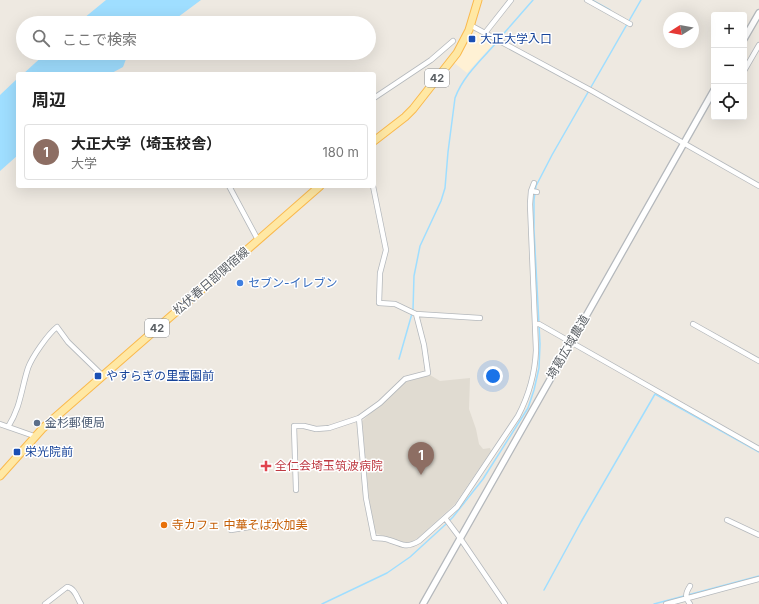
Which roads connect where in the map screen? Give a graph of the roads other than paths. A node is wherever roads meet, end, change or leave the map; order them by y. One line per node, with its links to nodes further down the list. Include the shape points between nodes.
1 (478, 0): 6 (main road, 42)
2 (511, 0): 7 (street)
3 (588, 0): 5 (street)
4 (759, 13): 8 (street)
5 (628, 23)
6 (470, 25): 7 (street); 14 (main road, 42, via 457,53 413,109)
7 (485, 33): 15 (street)
8 (747, 34)
9 (454, 41): 13 (street, via 431,60)
10 (759, 45): 11 (street)
11 (747, 66)
12 (711, 95): 15 (street, 埼葛広域農道)
13 (376, 97)
14 (376, 139)
15 (684, 143): 17 (street); 28 (street, 埼葛広域農道)
16 (534, 183): 21 (street)
17 (759, 186)
18 (231, 188): 23 (street)
19 (318, 188): 23 (main road, 松伏春日部関宿線 / 42)
20 (373, 188): 24 (street, via 386,250 380,273 379,303 395,304)
21 (531, 191): 22 (street); 26 (street)
22 (537, 192)
23 (258, 240): 30 (main road, 松伏春日部関宿線 / 42)
24 (414, 313): 25 (street); 31 (street, via 424,344 428,373 405,379 380,403)
25 (480, 318)
26 (537, 324): 28 (street); 38 (street, via 535,363 524,405 457,507)
27 (693, 324): 29 (street)
28 (571, 342): 35 (street); 43 (street, 埼葛広域農道)
29 (759, 361)
30 (103, 376): 33 (street, via 68,342 57,327 48,336 29,367 16,415); 34 (main road, 松伏春日部関宿線 / 42)
31 (359, 418): 37 (street, via 329,428 316,429 297,423 294,426); 38 (street, via 366,498 374,538 409,546 419,541)
32 (0, 424): 33 (street)
33 (8, 427): 34 (street)
34 (34, 436): 36 (main road, 松伏春日部関宿線 / 42)
35 (759, 449)
36 (0, 476)
37 (296, 490)
38 (445, 518): 43 (street)
39 (727, 520): 42 (street)
40 (269, 524): 41 (street)
41 (231, 530)
42 (759, 535)
43 (460, 538): 49 (street, 埼葛広域農道); 50 (street)
44 (759, 579): 46 (street)
45 (690, 586): 46 (street)
46 (686, 599): 51 (street); 52 (street)
47 (45, 604): 48 (street, via 67,587 74,591)
48 (80, 604)
49 (423, 604)
50 (505, 604)
51 (666, 604)
52 (690, 604)

